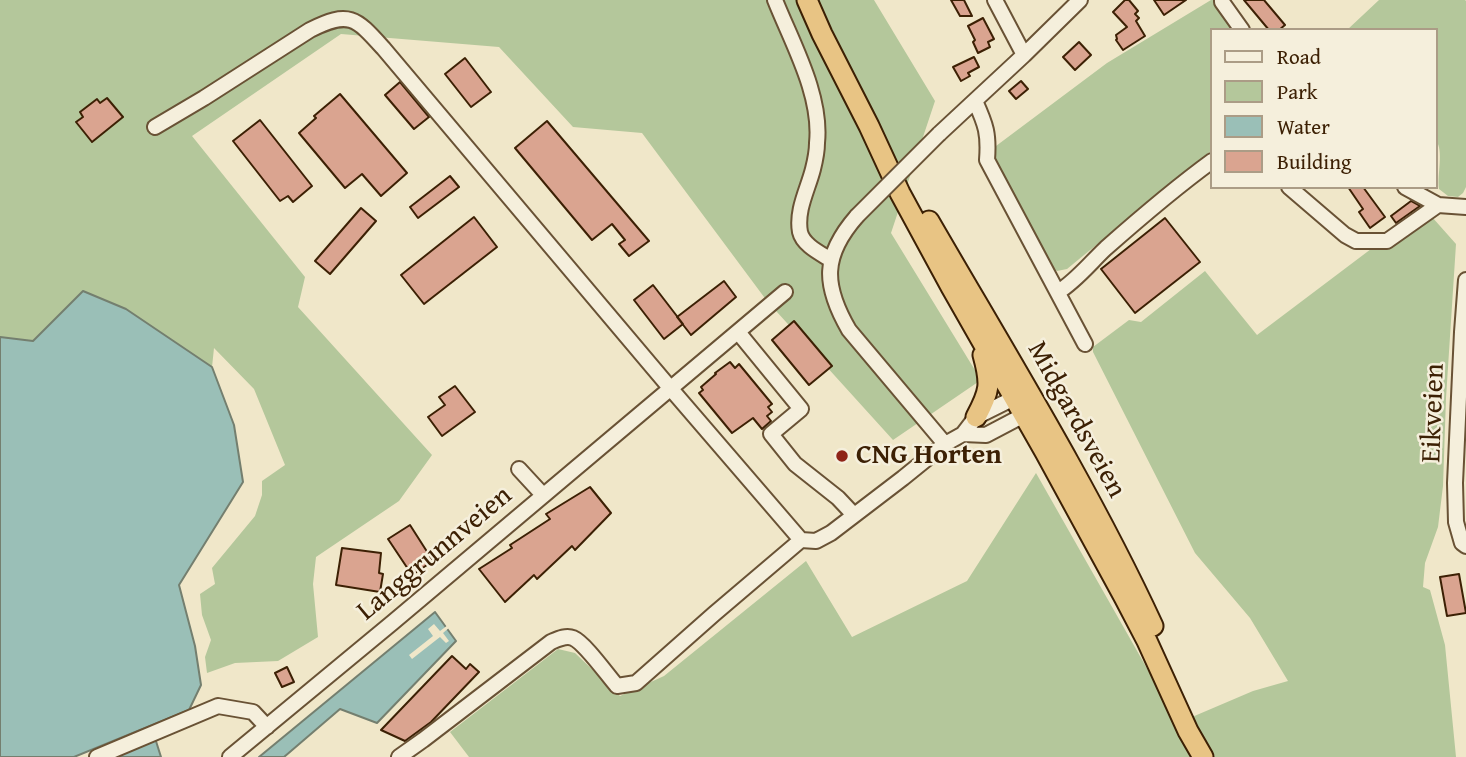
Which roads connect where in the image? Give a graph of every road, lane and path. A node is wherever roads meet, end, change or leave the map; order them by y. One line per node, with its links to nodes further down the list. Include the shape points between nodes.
1 (775, 0): 16 (street, via 816,113 818,140 800,234)
2 (807, 0): 9 (highway, Midgardsveien)
3 (995, 0): 7 (street)
4 (1080, 0): 7 (street)
5 (1222, 0): 6 (street)
6 (1241, 28)
7 (1024, 55): 8 (street)
8 (975, 101): 16 (street, bridge, via 857,216); 19 (street, via 985,123 988,160)
9 (869, 125): 22 (highway, Midgardsveien, via 900,193); 25 (highway, Midgardsveien, via 909,185)
10 (155, 127): 24 (street, via 310,30 329,21 350,19 384,49)
11 (1210, 163): 19 (street)
12 (1291, 189): 14 (street, via 1356,241 1387,240)
13 (1409, 189): 14 (street)
14 (1438, 205): 15 (street)
15 (1466, 207)
16 (831, 260): 28 (street, via 831,290 849,330)
17 (1466, 280): 21 (street, Eikveien)
18 (785, 292): 20 (street, Langgrunnveien)
19 (1058, 292): 23 (street)
20 (738, 332): 24 (street, Langgrunnveien); 31 (street, via 801,410 771,434 795,464)
21 (1464, 332): 33 (street, Eikveien, via 1455,483 1456,522)
22 (977, 334): 25 (highway, Midgardsveien); 26 (highway, via 989,384)
23 (1084, 344)
24 (671, 389): 30 (street, Langgrunnveien); 32 (street)
25 (1024, 404): 26 (street); 27 (street, via 986,435); 38 (highway, Midgardsveien, via 1103,526 1140,597 1198,729)
26 (976, 417): 27 (street)
27 (963, 434): 28 (street)
28 (945, 444): 31 (street)
29 (519, 469): 30 (street)
30 (543, 495): 34 (street, Langgrunnveien)
31 (854, 515): 32 (street, via 816,541)
32 (801, 540): 37 (street, via 636,683 617,686 583,646 573,638 562,638)
33 (1466, 546)
34 (267, 727): 35 (street, via 254,712 218,706); 36 (street, Langgrunnveien)
35 (97, 757)
36 (229, 757)
37 (399, 757)
38 (1204, 757)

